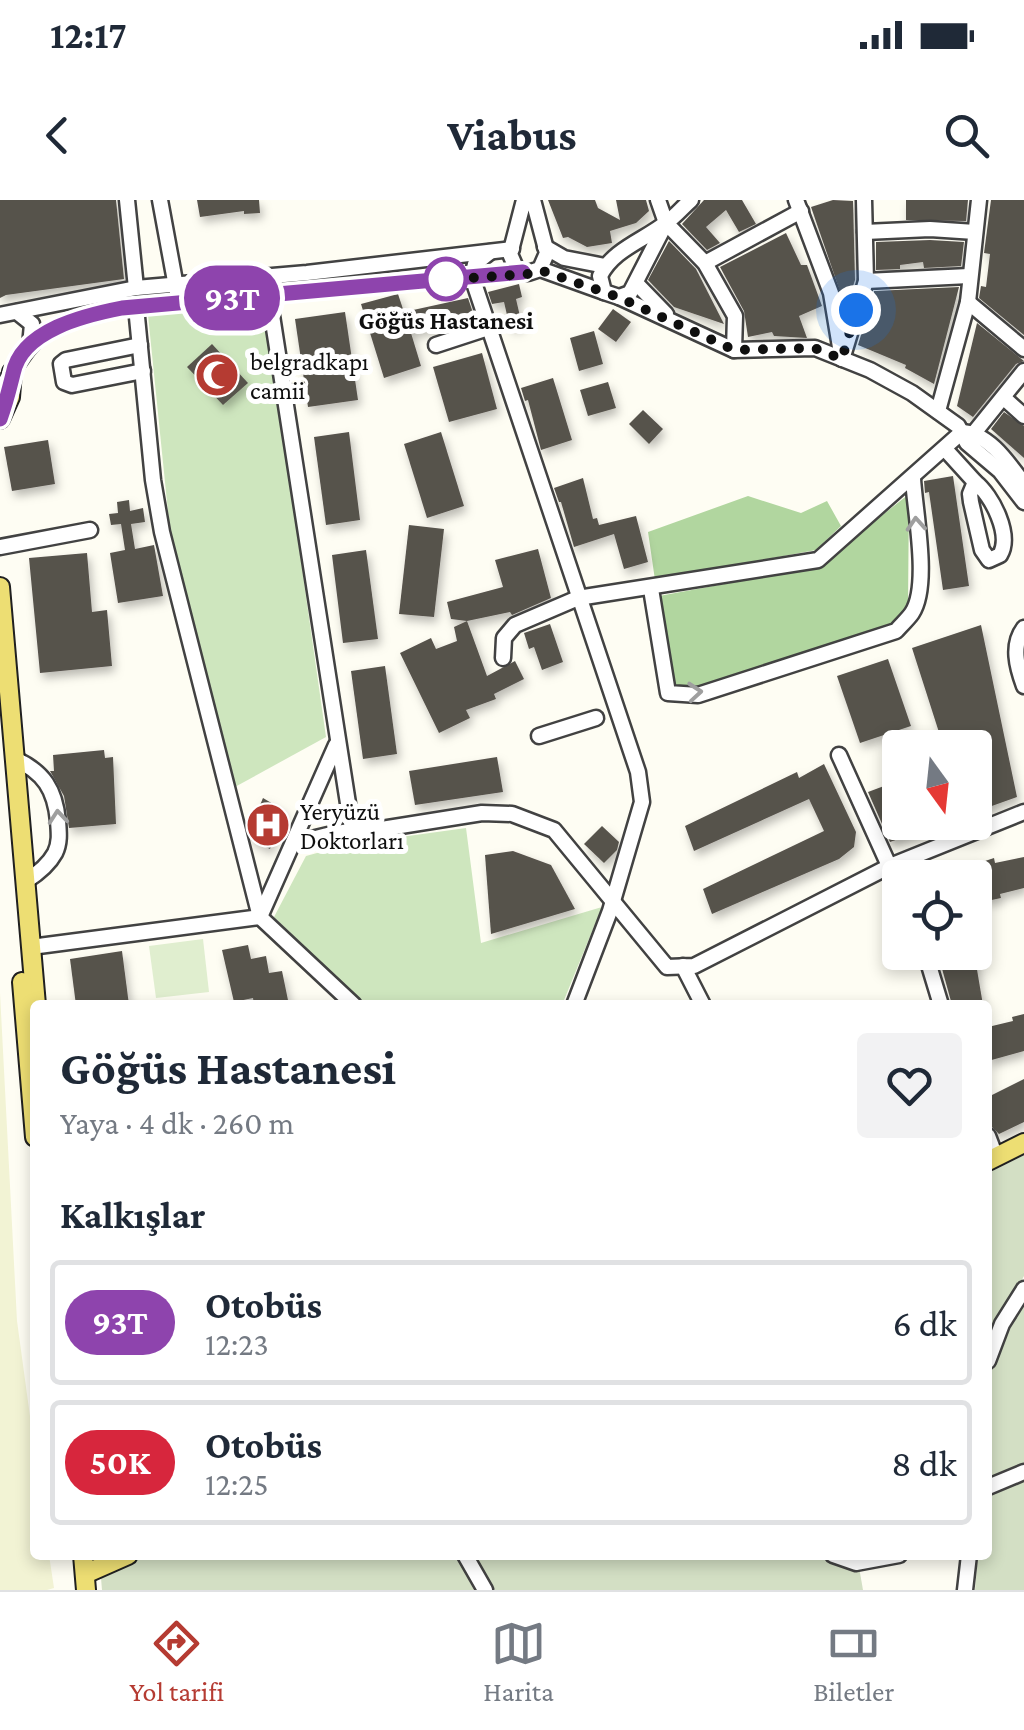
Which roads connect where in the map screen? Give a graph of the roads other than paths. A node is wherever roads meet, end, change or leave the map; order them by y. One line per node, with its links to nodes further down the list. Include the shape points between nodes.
1 (127, 200): 26 (street)
2 (160, 200): 25 (street)
3 (524, 200): 14 (street)
4 (533, 200): 13 (street)
5 (658, 200): 10 (street)
6 (691, 200): 10 (street)
7 (864, 200): 11 (street)
8 (980, 200): 12 (street)
9 (798, 205): 16 (street); 41 (street, via 831,293)
10 (666, 224): 16 (street); 17 (street); 23 (street)
11 (866, 232): 12 (street); 24 (street)
12 (975, 232): 20 (street)
13 (543, 245): 14 (street, via 531,237); 17 (street, via 564,258); 18 (street)
14 (513, 246): 15 (street); 19 (street, via 514,266)
15 (490, 252): 21 (street); 22 (street, via 474,264)
16 (704, 263): 40 (street, via 736,316)
17 (608, 265): 23 (street, via 626,263); 27 (street, via 600,276)
18 (540, 270): 19 (street); 27 (street)
19 (523, 272): 22 (street)
20 (969, 276): 24 (street); 29 (street)
21 (266, 277): 25 (street); 28 (street)
22 (472, 277): 28 (street); 35 (street)
23 (636, 280): 27 (street, via 630,293); 34 (street)
24 (866, 280): 41 (street)
25 (176, 285): 26 (street); 30 (street)
26 (136, 288): 32 (street)
27 (611, 294): 34 (street)
28 (268, 295): 30 (street); 67 (street)
29 (968, 302): 39 (street); 47 (street)
30 (178, 303): 31 (street)
31 (136, 307): 36 (street); 38 (street, via 74,320)
32 (17, 312): 33 (street); 38 (street, via 32,324)
33 (0, 315)
34 (670, 318): 40 (street)
35 (488, 328): 37 (street); 60 (street)
36 (140, 345): 42 (street); 42 (street, via 66,360 62,369 72,386)
37 (436, 345)
38 (29, 347): 44 (street)
39 (1024, 349)
40 (734, 350): 41 (street, via 814,348)
41 (842, 359): 47 (street)
42 (142, 371): 78 (street, via 162,532)
43 (1024, 371): 46 (street)
44 (12, 372): 45 (street); 49 (main road)
45 (0, 389)
46 (1004, 398): 48 (street); 50 (street)
47 (938, 411): 50 (street)
48 (1024, 416)
49 (0, 419)
50 (968, 432): 51 (street); 54 (street, via 994,448); 55 (street, via 968,443)
51 (945, 448): 52 (street); 53 (street)
52 (913, 479): 59 (street, via 818,560); 59 (street, one-way to 52, via 668,693 698,695 896,630 918,599)
53 (975, 482): 53 (street, via 991,499 1005,542 989,560 970,502)
54 (1024, 484)
55 (1024, 502)
56 (90, 530): 57 (street)
57 (0, 548)
58 (0, 588): 69 (main road)
59 (651, 589): 60 (street)
60 (578, 598): 62 (street, via 516,625 504,638); 77 (street, via 638,772 642,802)
61 (1024, 628): 63 (street, via 1016,651)
62 (502, 658)
63 (1024, 686)
64 (596, 718): 66 (street)
65 (0, 723): 87 (main road)
66 (539, 736)
67 (336, 745): 71 (street); 72 (street)
68 (839, 755): 73 (street)
69 (15, 759): 76 (main road); 76 (street, one-way to 69, via 56,852 60,838 54,792)
70 (1024, 812): 74 (street)
71 (352, 829): 72 (street); 77 (street, via 512,814 554,830)
72 (293, 843): 78 (street)
73 (887, 860)
74 (905, 860)
75 (882, 870): 80 (street)
76 (26, 882): 79 (main road)
77 (612, 902): 80 (street, via 667,967); 84 (street)
78 (260, 917): 79 (street); 83 (street)
79 (31, 946): 82 (main road)
80 (683, 966): 85 (street)
81 (930, 970): 86 (street)
82 (36, 1000)
83 (349, 1000)
84 (576, 1000)
85 (700, 1000)
86 (939, 1000)
87 (30, 1078)
88 (1024, 1143): 89 (main road)
89 (992, 1159)
90 (1024, 1289): 91 (street)
91 (992, 1350)
92 (1024, 1472): 93 (street)
93 (992, 1485)
94 (119, 1560): 99 (main road)
95 (467, 1560): 100 (street)
96 (847, 1560): 97 (street)
97 (872, 1560)
98 (968, 1560): 101 (street)
99 (81, 1580)
100 (485, 1590)
101 (965, 1590)

